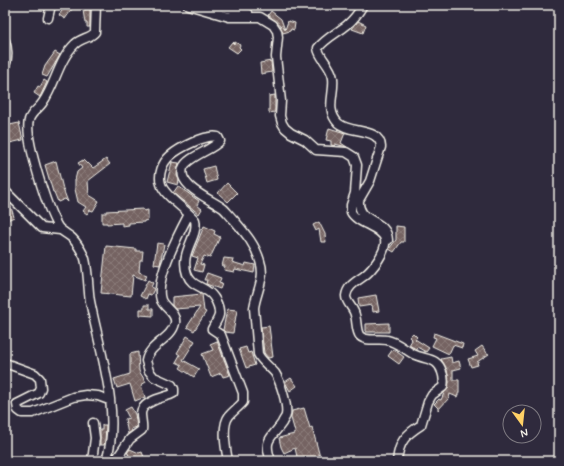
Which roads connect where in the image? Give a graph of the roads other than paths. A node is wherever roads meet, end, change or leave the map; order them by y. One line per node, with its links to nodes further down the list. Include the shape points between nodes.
1 (51, 5): 7 (street)
2 (96, 5): 12 (street, via 96,32 74,45 59,68 43,102 32,113 28,124 38,177 50,212)
3 (188, 5): 6 (street, via 229,17)
4 (216, 5): 6 (street)
5 (363, 5): 13 (street, via 348,24 318,48 333,78 330,103 338,123 352,130 372,134 381,144 370,181 359,204 362,214 385,229 388,243)
6 (260, 17): 13 (street, via 273,25 278,37 276,57 282,123 291,134 305,140 314,149 346,152 354,157 358,165 351,212 359,221 382,235 385,242)
7 (48, 18)
8 (5, 42): 9 (street)
9 (5, 66)
10 (5, 191): 12 (street, via 42,228)
11 (189, 214): 19 (street, via 174,242 160,288 161,301 176,319 174,328 149,353 146,361 154,377 172,385 174,393 142,409 141,432 130,439); 20 (street, via 196,223 185,257 186,270 191,282 207,290 216,301 219,315 212,329 221,335 243,393 243,402 226,421 225,448); 21 (street, via 163,189 161,169 170,156 179,150 207,137 218,137 220,141 217,144 189,161 183,169 183,174 191,188 224,209 256,250 263,274 254,308 258,354 276,375 285,399 286,416 267,444)
12 (60, 230): 15 (street, via 72,238 84,258 89,300)
13 (384, 250): 22 (street, via 365,275 349,288 346,296 355,313 358,333 367,339 391,341 417,356 436,360 442,370 444,382 443,387 432,395 428,402 421,425 407,434 402,441)
14 (5, 362): 15 (street, via 35,374 40,379 39,393 17,404 18,410 22,413 33,413 73,397 86,395)
15 (109, 400): 18 (street, via 111,443)
16 (93, 423): 17 (street, via 95,438)
17 (92, 461)
18 (106, 461)
19 (115, 461)
20 (228, 461)
21 (271, 461)
22 (397, 461)

